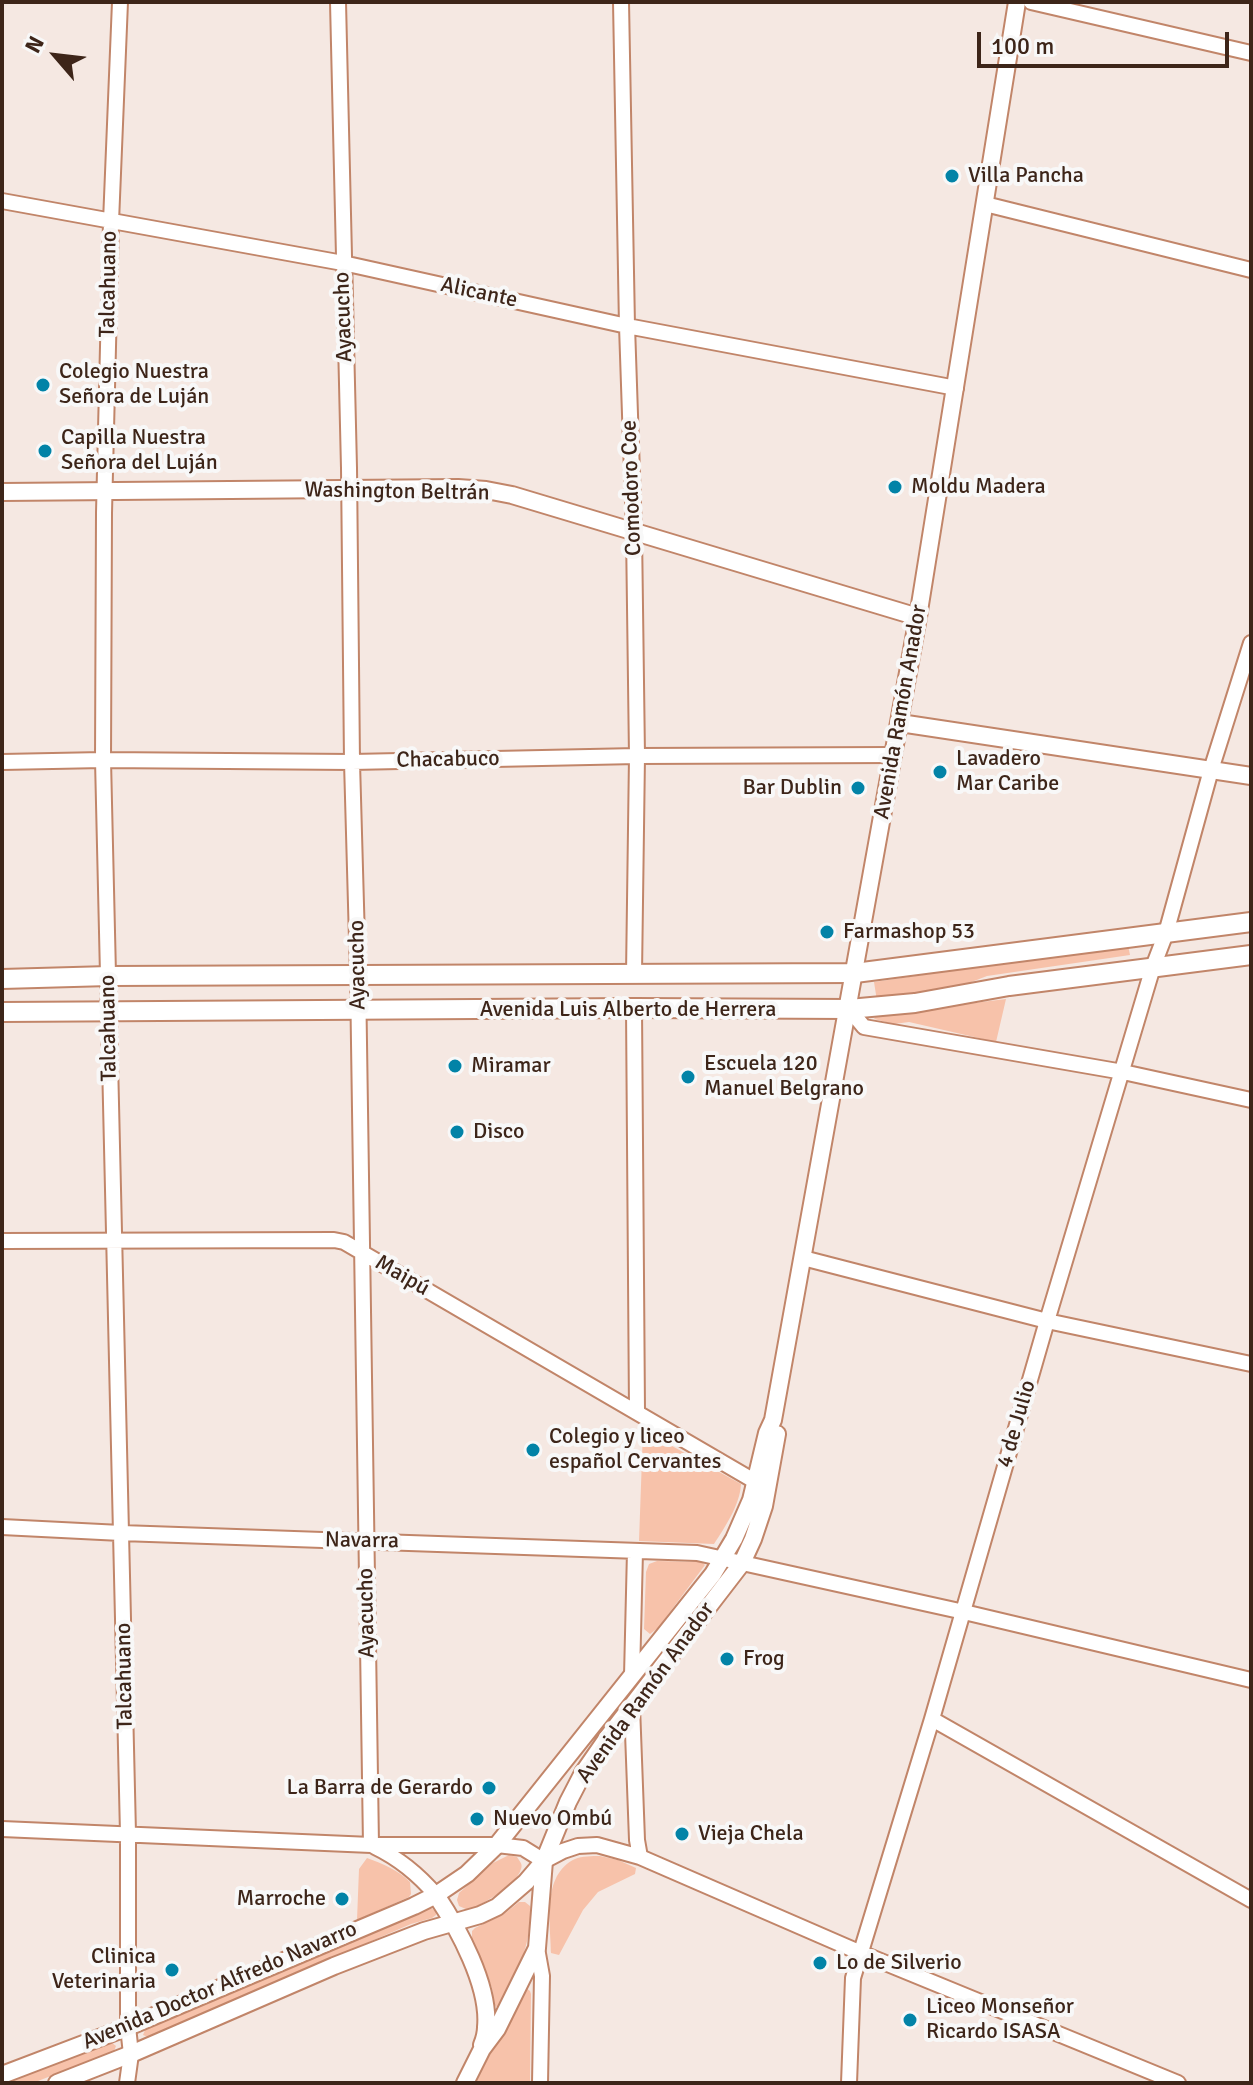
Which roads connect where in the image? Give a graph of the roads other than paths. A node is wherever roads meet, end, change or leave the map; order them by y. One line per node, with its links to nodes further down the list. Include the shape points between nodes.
1 (120, 2): 9 (street, Talcahuano)
2 (338, 2): 10 (street, Ayacucho)
3 (621, 2): 12 (street, Comodoro Coe)
4 (1017, 2): 8 (street, Avenida Ramón Anador)
5 (1031, 2): 6 (street)
6 (1251, 53)
7 (2, 201): 9 (street, Alicante)
8 (985, 204): 11 (street); 13 (street, Avenida Ramón Anador)
9 (111, 222): 10 (street, Alicante); 15 (street, Talcahuano)
10 (343, 263): 12 (street, Alicante); 14 (street, Ayacucho)
11 (1251, 270)
12 (627, 326): 13 (street, Alicante); 17 (street, Comodoro Coe)
13 (956, 388): 18 (street, Avenida Ramón Anador)
14 (349, 490): 15 (street, Washington Beltrán); 17 (street, Washington Beltrán, via 486,490); 25 (street, Ayacucho)
15 (104, 491): 16 (street, Washington Beltrán); 23 (street, Talcahuano)
16 (2, 492)
17 (634, 532): 18 (street, Washington Beltrán); 22 (street, Comodoro Coe)
18 (918, 617): 20 (street, Avenida Ramón Anador)
19 (1251, 643): 26 (street, 4 de Julio)
20 (900, 723): 21 (street, Avenida Ramón Anador); 26 (street)
21 (894, 755): 22 (street, Chacabuco); 32 (street, Avenida Ramón Anador)
22 (637, 756): 25 (street, Chacabuco); 33 (street, Comodoro Coe)
23 (103, 760): 24 (street, Chacabuco); 25 (street, Chacabuco); 34 (street, Talcahuano)
24 (2, 762)
25 (352, 762): 35 (street, Ayacucho)
26 (1211, 770): 27 (street); 29 (street, 4 de Julio)
27 (1251, 776)
28 (1251, 922): 29 (main road, Avenida Luis Alberto de Herrera)
29 (1166, 933): 31 (street, 4 de Julio); 32 (main road, Avenida Luis Alberto de Herrera)
30 (1251, 955): 31 (main road, Avenida Luis Alberto de Herrera)
31 (1153, 967): 38 (main road, Avenida Luis Alberto de Herrera); 42 (street, 4 de Julio)
32 (855, 973): 33 (main road, Avenida Luis Alberto de Herrera); 38 (street, Avenida Ramón Anador)
33 (634, 974): 35 (main road, Avenida Luis Alberto de Herrera)
34 (109, 976): 35 (main road, Avenida Luis Alberto de Herrera); 36 (main road, Avenida Luis Alberto de Herrera); 41 (street, Talcahuano)
35 (358, 976): 39 (street, Ayacucho)
36 (2, 979)
37 (634, 1008): 38 (main road, Avenida Luis Alberto de Herrera); 39 (main road, Avenida Luis Alberto de Herrera); 50 (street)
38 (849, 1009): 42 (street, via 864,1027); 47 (street, Avenida Ramón Anador)
39 (359, 1010): 41 (main road, Avenida Luis Alberto de Herrera); 46 (street, Ayacucho)
40 (2, 1012): 41 (main road, Avenida Luis Alberto de Herrera)
41 (109, 1012): 44 (street, Talcahuano)
42 (1123, 1072): 43 (street); 48 (street, 4 de Julio)
43 (1251, 1100)
44 (113, 1240): 45 (street, Maipú); 46 (street, Maipú, via 334,1240); 54 (street, Talcahuano)
45 (2, 1241)
46 (362, 1253): 50 (street, Maipú); 55 (street, Ayacucho)
47 (803, 1258): 48 (street); 51 (street, Avenida Ramón Anador)
48 (1047, 1321): 49 (street); 59 (street, 4 de Julio)
49 (1251, 1364)
50 (637, 1411): 52 (street, Maipú)
51 (773, 1420): 52 (street, Avenida Ramón Anador); 58 (street, Avenida Ramón Anador, via 777,1434 764,1506)
52 (756, 1482): 57 (street, Avenida Ramón Anador)
53 (2, 1527): 54 (street, Navarra)
54 (121, 1533): 55 (street, Navarra); 65 (street, Talcahuano)
55 (366, 1542): 56 (street, Navarra); 66 (street, Ayacucho)
56 (635, 1551): 57 (street, Navarra); 60 (street)
57 (722, 1559): 58 (street, Navarra); 60 (street, Avenida Ramón Anador)
58 (742, 1563): 59 (street, Navarra); 62 (street, Avenida Ramón Anador)
59 (964, 1612): 61 (street, Navarra); 63 (street, 4 de Julio)
60 (632, 1676): 67 (street, Avenida Ramón Anador)
61 (1251, 1680)
62 (632, 1706): 68 (street); 69 (street, Avenida Ramón Anador, via 583,1773)
63 (932, 1719): 71 (street); 74 (street, 4 de Julio)
64 (2, 1829): 65 (street)
65 (128, 1833): 66 (street); 75 (street, Talcahuano)
66 (371, 1845): 67 (street); 70 (street, via 412,1869)
67 (497, 1845): 69 (street, via 523,1848); 70 (street, Avenida Ramón Anador)
68 (640, 1857): 69 (street, via 597,1845 578,1846); 74 (street)
69 (544, 1861): 72 (street, Avenida Ramón Anador, via 497,1907); 73 (street)
70 (436, 1895): 72 (street); 75 (street, Avenida Doctor Alfredo Navarro)
71 (1251, 1900)
72 (454, 1923): 76 (street, via 483,1999 487,2025); 77 (street, Avenida Doctor Alfredo Navarro, via 334,1966)
73 (537, 1948): 76 (street); 82 (street, via 542,1976)
74 (861, 1953): 83 (street, 4 de Julio, via 853,1978); 84 (street)
75 (128, 2027): 77 (street, Talcahuano); 78 (street, Avenida Doctor Alfredo Navarro)
76 (482, 2049): 81 (street)
77 (131, 2054): 79 (street, Avenida Doctor Alfredo Navarro); 80 (street, Talcahuano)
78 (2, 2075)
79 (57, 2083)
80 (127, 2083)
81 (465, 2083)
82 (540, 2083)
83 (849, 2083)
84 (1178, 2083)

